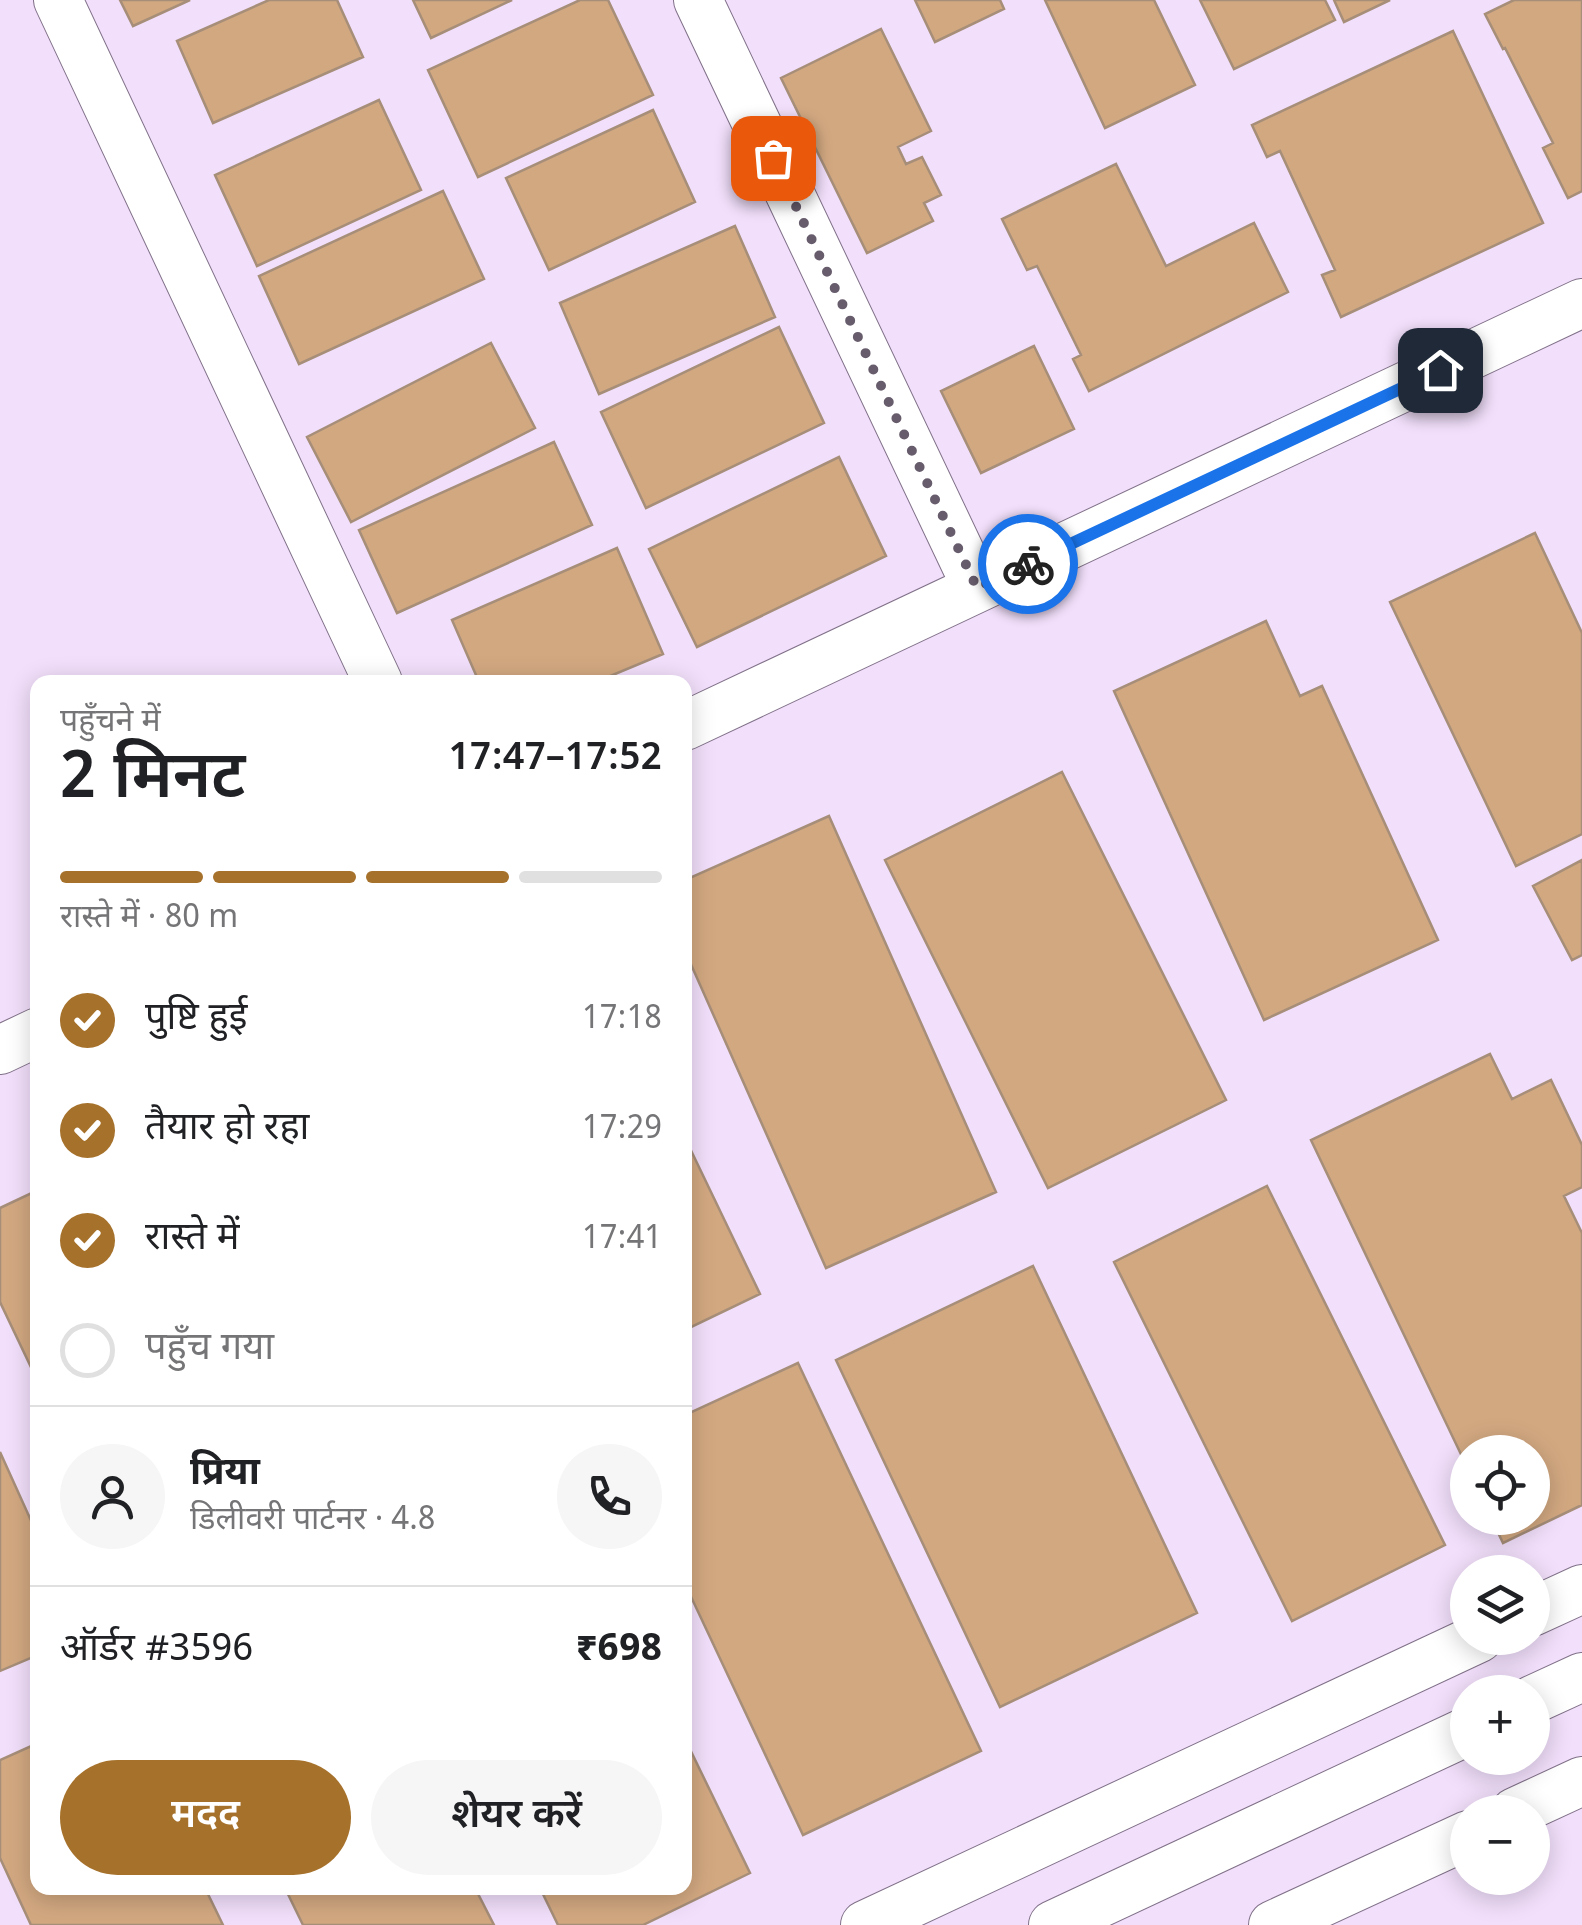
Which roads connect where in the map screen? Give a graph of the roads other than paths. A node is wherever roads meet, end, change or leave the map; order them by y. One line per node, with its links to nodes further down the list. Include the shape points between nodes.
1 (58, 0): 5 (street)
2 (713, 5): 4 (street)
3 (1582, 303): 4 (street)
4 (977, 588): 6 (street)
5 (375, 675)
6 (692, 723)
7 (30, 1036): 8 (street)
8 (0, 1050)
9 (1582, 1589): 10 (street)
10 (1550, 1604)
11 (1450, 1652): 18 (street)
12 (1582, 1677): 13 (street)
13 (1550, 1692)
14 (1450, 1739): 19 (street)
15 (1582, 1781): 16 (street)
16 (1550, 1796)
17 (1450, 1842): 20 (street)
18 (865, 1925)
19 (1053, 1925)
20 (1274, 1925)

